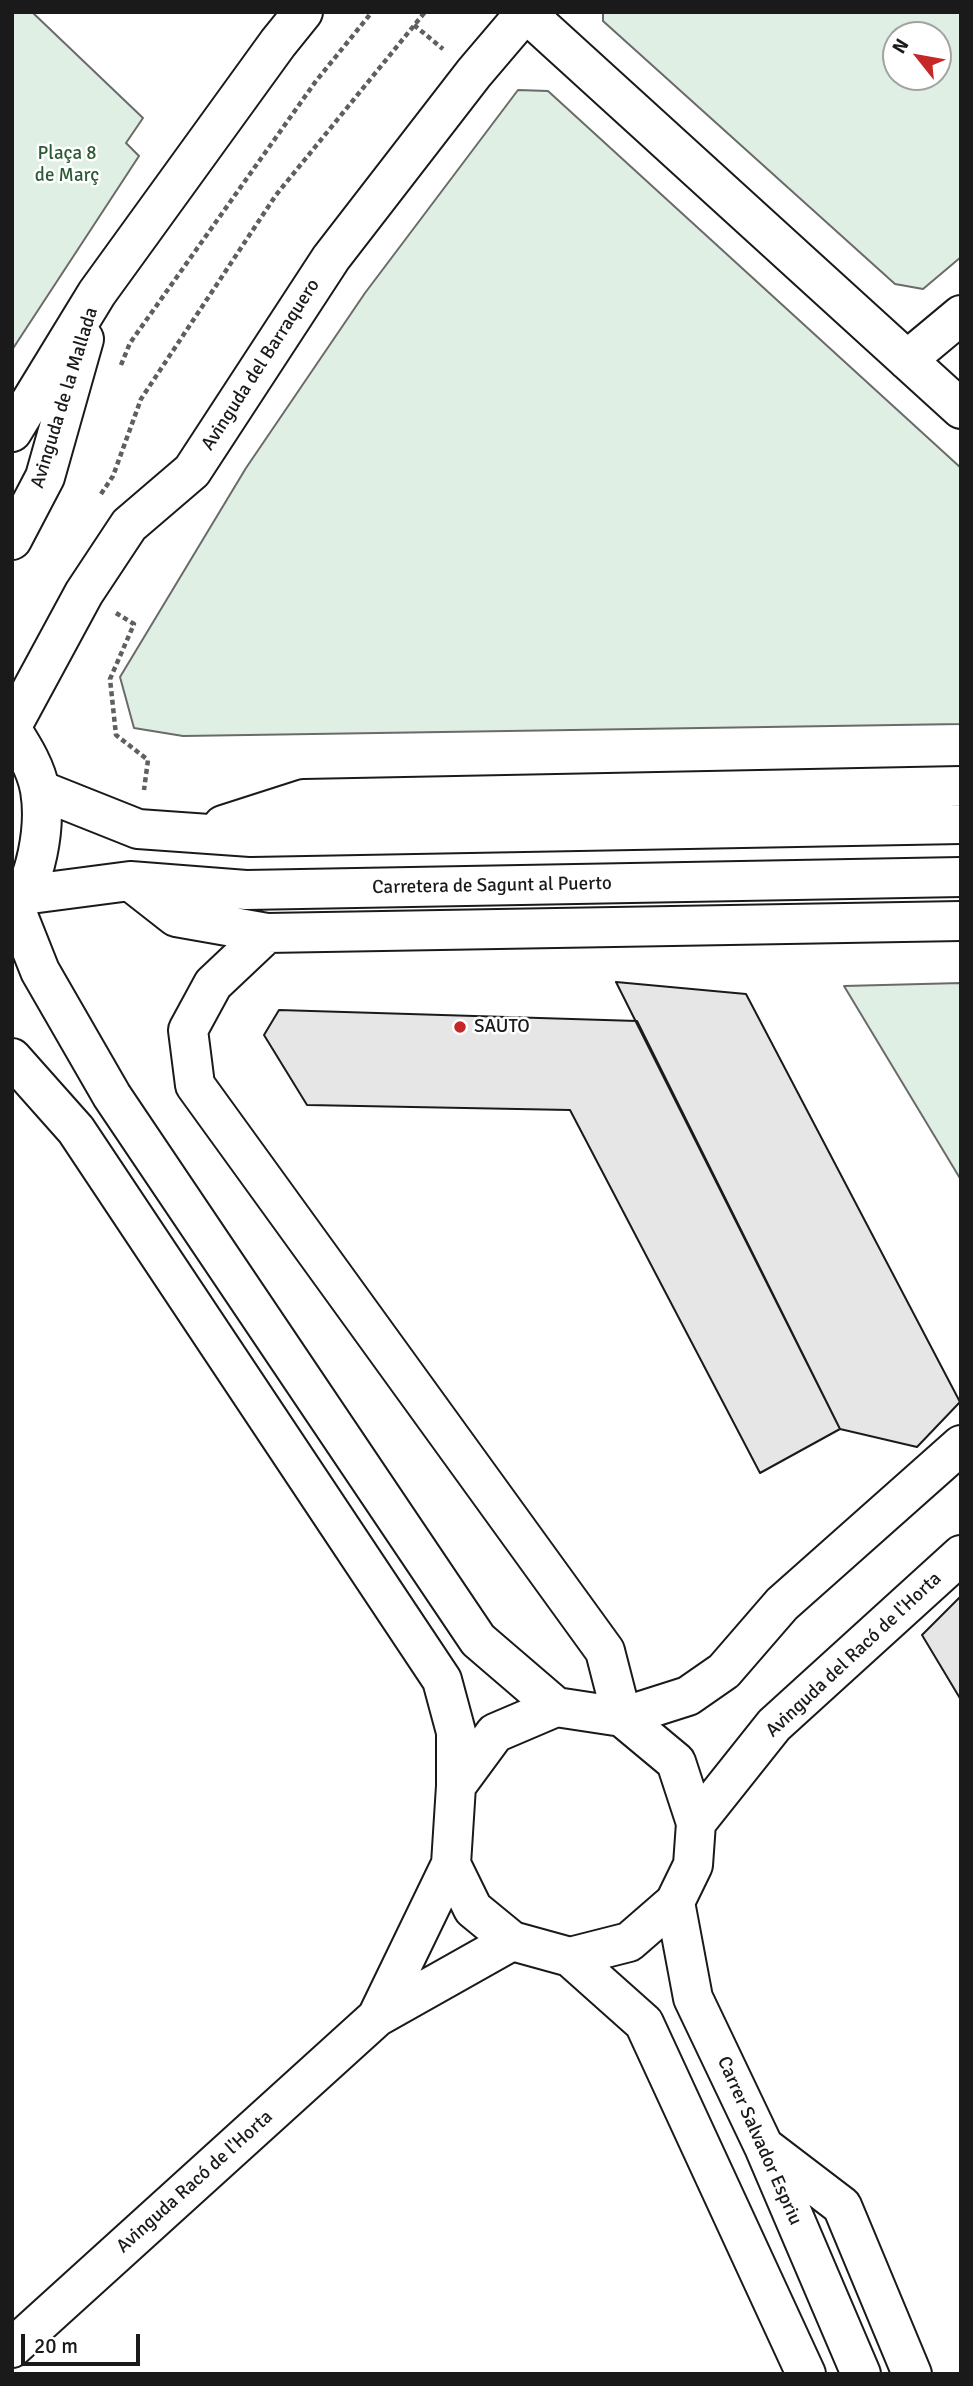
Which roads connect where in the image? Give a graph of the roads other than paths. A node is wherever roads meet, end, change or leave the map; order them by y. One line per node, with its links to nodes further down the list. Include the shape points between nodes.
1 (303, 12): 3 (street)
2 (525, 12): 5 (street); 9 (street, Avinguda del Barraquero, via 331,258 192,471 129,525 84,593)
3 (97, 293): 7 (street); 8 (street, Avinguda de la Mallada, via 45,477)
4 (961, 315): 5 (street)
5 (907, 360): 6 (street)
6 (961, 409)
7 (12, 432)
8 (12, 540)
9 (12, 728): 11 (street, via 29,757)
10 (961, 786): 13 (street, via 304,799)
11 (40, 790): 13 (street, via 138,829); 16 (street, via 41,844)
12 (961, 824): 13 (street, via 251,837)
13 (197, 834)
14 (961, 877): 15 (street, Carretera de Sagunt al Puerto, via 246,890)
15 (130, 881): 16 (street, Carretera de Sagunt al Puerto); 18 (street, via 176,917)
16 (17, 905): 22 (street, via 40,971 111,1096 478,1640)
17 (961, 921): 18 (street)
18 (267, 933): 23 (street, via 213,984 188,1030 195,1084 605,1651)
19 (12, 1058): 24 (street, via 76,1130 442,1680 456,1732)
20 (961, 1445): 23 (street, via 782,1604 724,1671 688,1696)
21 (961, 1555): 25 (street, Avinguda del Racó de l'Horta, via 774,1725)
22 (556, 1707): 23 (street); 24 (street, via 495,1733)
23 (622, 1717): 25 (street, via 676,1762)
24 (456, 1786): 26 (street)
25 (696, 1822): 27 (street, via 693,1865)
26 (451, 1864): 28 (street, via 473,1909); 30 (street, Avinguda Racó de l'Horta)
27 (674, 1902): 29 (street, via 629,1942); 31 (street, Carrer Salvador Espriu, via 693,1998)
28 (512, 1941): 29 (street); 30 (street, Avinguda Racó de l'Horta)
29 (570, 1957): 33 (street, via 643,2023)
30 (377, 2017): 32 (street, Avinguda Racó de l'Horta)
31 (764, 2147): 34 (street, Carrer Salvador Espriu); 35 (street, via 842,2206)
32 (12, 2348)
33 (806, 2374)
34 (862, 2374)
35 (912, 2374)

